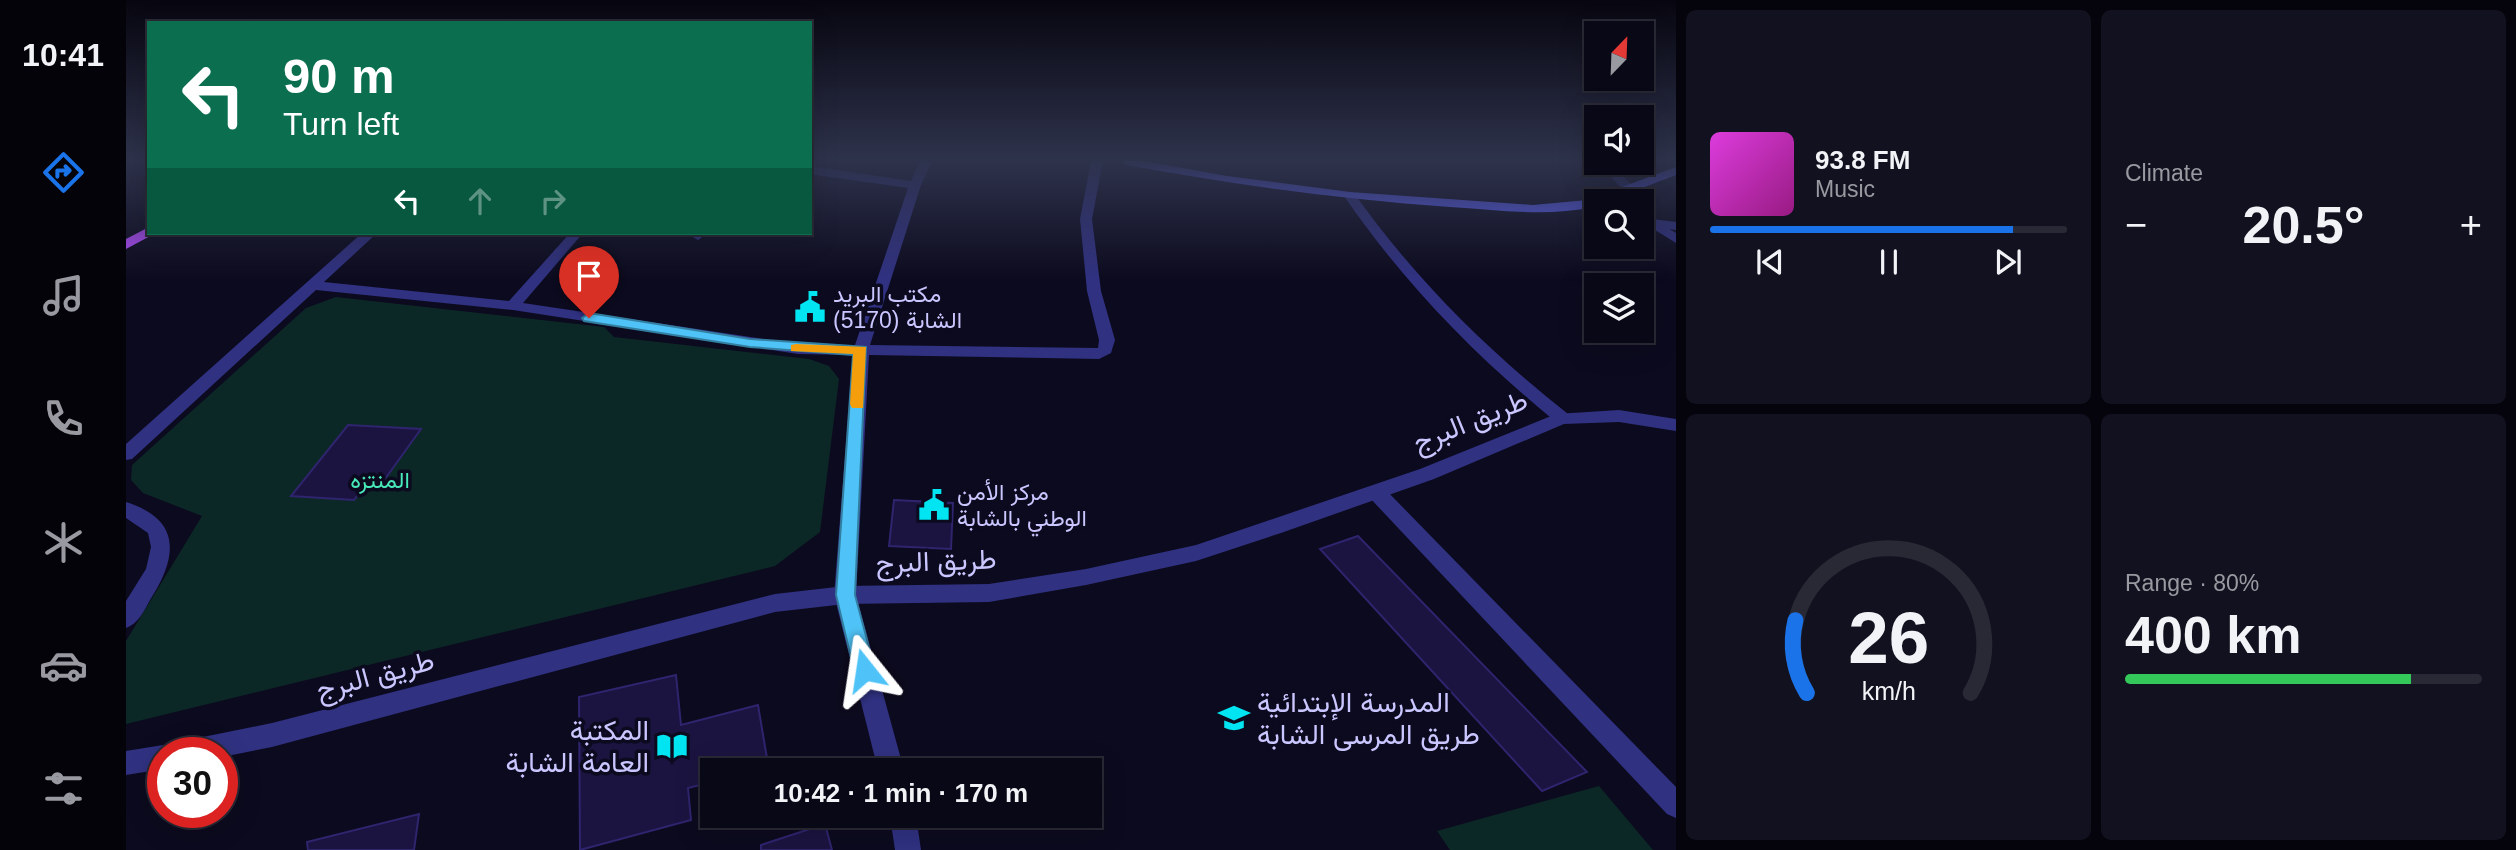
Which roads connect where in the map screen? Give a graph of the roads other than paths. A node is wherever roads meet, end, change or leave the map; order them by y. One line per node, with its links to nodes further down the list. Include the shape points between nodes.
1 (910, 201): 16 (street)
2 (1089, 201): 16 (street, via 1086,219 1105,350 1088,355)
3 (1353, 201): 17 (street, via 1426,297 1487,357)
4 (1406, 201): 5 (main road, via 1534,209)
5 (1584, 204)
6 (1654, 221): 8 (street)
7 (1654, 225): 12 (street)
8 (1676, 226)
9 (147, 232): 13 (main road)
10 (368, 235): 14 (street)
11 (575, 235): 15 (street)
12 (1676, 239)
13 (126, 245)
14 (311, 285): 15 (street); 19 (street)
15 (513, 306): 16 (street, via 750,343)
16 (861, 350): 22 (street)
17 (1562, 418): 18 (street, طريق البرج, via 1619,416); 20 (street, طريق البرج)
18 (1676, 425)
19 (126, 454)
20 (1376, 492): 22 (street, طريق البرج, via 1196,553 1086,577 989,593); 28 (street)
21 (126, 509): 23 (street, via 149,523 160,537 160,557)
22 (845, 595): 24 (street, طريق البرج, via 736,612); 25 (street)
23 (126, 619)
24 (238, 741)
25 (888, 758)
26 (147, 760): 27 (street)
27 (126, 763)
28 (1676, 804)
29 (904, 828): 30 (street)
30 (908, 850)

